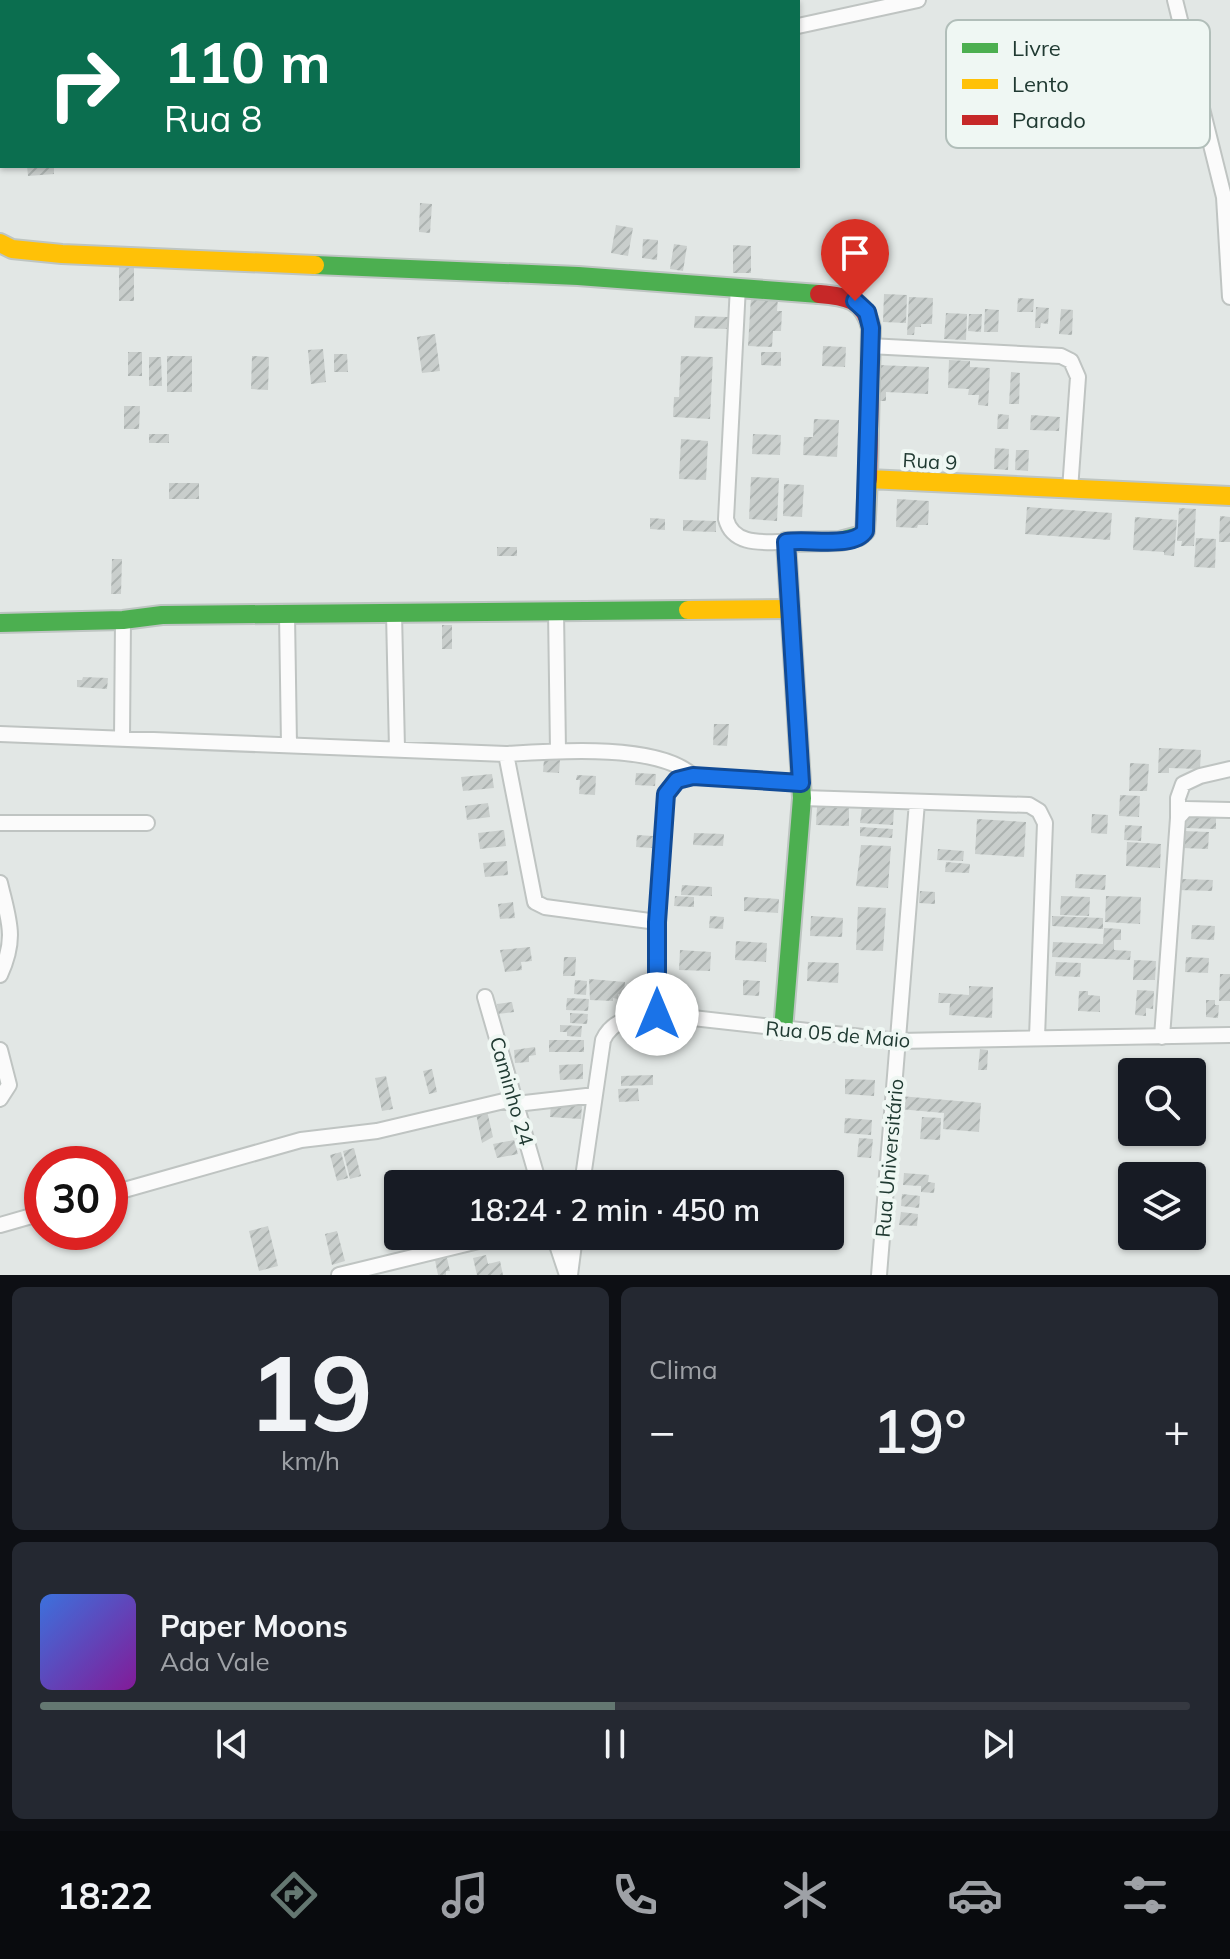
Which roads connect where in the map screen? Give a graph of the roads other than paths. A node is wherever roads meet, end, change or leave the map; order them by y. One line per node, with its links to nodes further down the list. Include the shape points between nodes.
1 (918, 0): 4 (street)
2 (1175, 0): 3 (street)
3 (1180, 20)
4 (800, 26)
5 (1210, 141): 8 (street, via 1224,197)
6 (0, 243): 7 (street, via 12,249 138,259)
7 (738, 286): 9 (street, via 845,296 867,312); 13 (street, via 726,519 740,539)
8 (1230, 297)
9 (869, 346): 10 (street); 11 (street, via 1061,356 1071,361 1078,377)
10 (868, 479): 11 (street, Rua 9); 13 (street, via 865,531 860,538)
11 (1070, 490): 12 (street, Rua 9)
12 (1230, 496)
13 (786, 542): 14 (street)
14 (789, 609): 15 (street); 29 (street)
15 (556, 611): 16 (street); 24 (street)
16 (394, 613): 17 (street); 23 (street)
17 (287, 615): 18 (street); 22 (street)
18 (123, 620): 19 (street); 21 (street)
19 (0, 623)
20 (0, 734): 21 (street)
21 (122, 738): 22 (street)
22 (289, 745): 23 (street)
23 (397, 749): 25 (street)
24 (558, 751): 25 (street); 26 (street)
25 (506, 754): 37 (street, via 535,902)
26 (667, 761): 28 (street); 30 (street)
27 (1230, 769): 33 (street, via 1183,784)
28 (693, 776): 29 (street); 30 (street, via 677,780)
29 (802, 790): 31 (street); 41 (street)
30 (666, 794): 37 (street)
31 (917, 802): 43 (street, via 1029,805 1042,815); 45 (street, Rua Universitário)
32 (1230, 810): 33 (street, via 1186,809)
33 (1178, 818): 44 (street)
34 (0, 823): 35 (street)
35 (147, 823)
36 (0, 883): 38 (street, via 11,941)
37 (657, 922): 40 (street)
38 (0, 975)
39 (485, 997): 49 (street, Caminho 24)
40 (657, 1014): 41 (street, Rua 05 de Maio); 47 (street, Rua 05 de Maio, via 623,1020 607,1032)
41 (783, 1030): 45 (street, Rua 05 de Maio)
42 (1230, 1035): 44 (street, Rua 05 de Maio)
43 (1037, 1037): 44 (street, Rua 05 de Maio); 45 (street, Rua 05 de Maio)
44 (1162, 1037)
45 (898, 1041): 60 (street, Rua Universitário)
46 (0, 1050): 48 (street, via 9,1085)
47 (595, 1095): 49 (street); 51 (street, Rua 05 de Maio)
48 (0, 1099)
49 (516, 1104): 50 (street, Caminho 24); 52 (street, via 504,1101 377,1131 301,1140)
50 (535, 1170)
51 (584, 1170)
52 (128, 1189)
53 (24, 1218): 54 (street)
54 (0, 1225)
55 (442, 1250): 58 (street)
56 (559, 1250): 59 (street)
57 (572, 1250): 59 (street)
58 (339, 1275)
59 (568, 1275)
60 (879, 1275)

